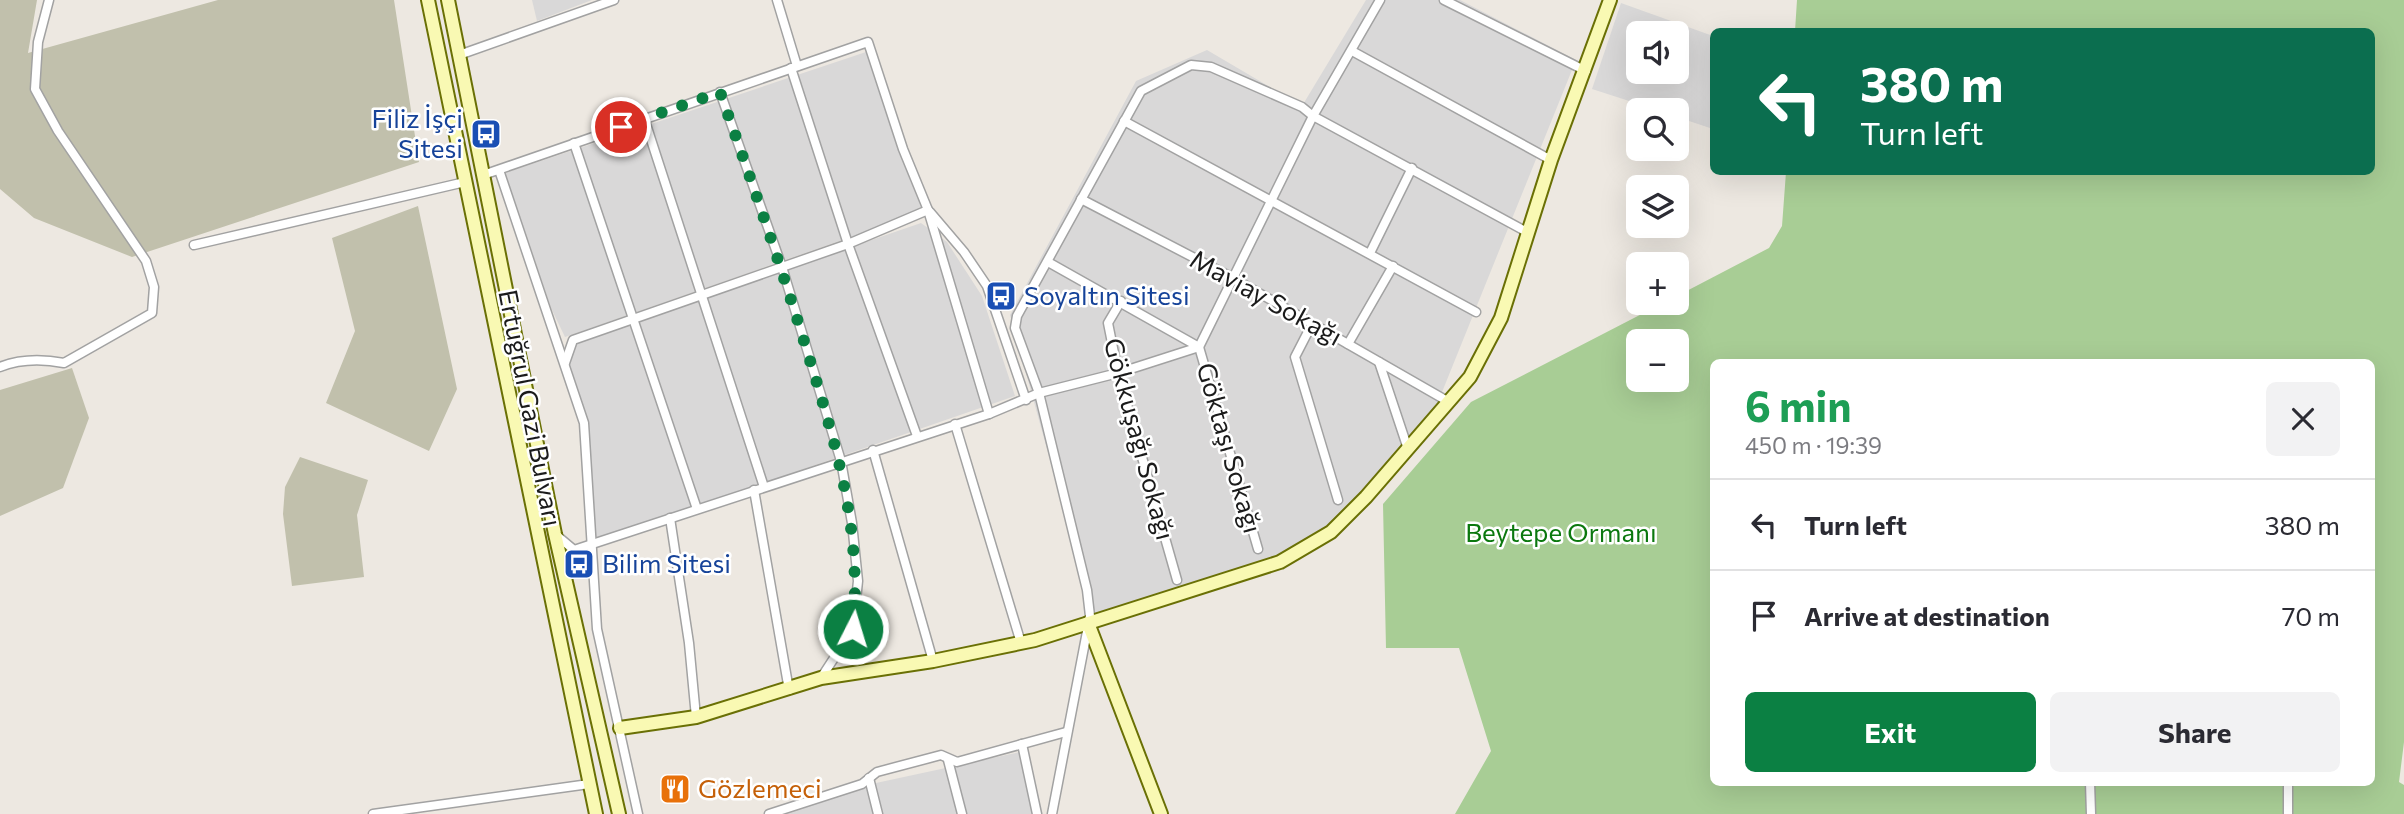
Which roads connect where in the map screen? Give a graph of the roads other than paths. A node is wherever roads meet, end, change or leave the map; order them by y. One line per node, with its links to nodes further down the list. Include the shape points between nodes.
1 (49, 0): 43 (street, via 38,42 35,89 146,261 154,287 152,313 64,363 12,362)
2 (428, 0): 22 (main road, Ertuğrul Gazi Bulvarı)
3 (447, 0): 10 (main road, Ertuğrul Gazi Bulvarı)
4 (614, 0): 10 (street)
5 (777, 0): 11 (street)
6 (1380, 0): 9 (street)
7 (1444, 0): 12 (street)
8 (1611, 0): 12 (main road)
9 (1352, 51): 14 (street); 18 (street)
10 (459, 55): 21 (main road, Ertuğrul Gazi Bulvarı)
11 (794, 67): 13 (street); 25 (street, via 868,42); 27 (street)
12 (1586, 71): 18 (main road)
13 (720, 92): 15 (street); 32 (street)
14 (1313, 116): 16 (street, via 1211,67 1191,65 1140,91); 19 (street); 23 (street)
15 (644, 118): 17 (street); 34 (street)
16 (1125, 121): 23 (street); 24 (street)
17 (574, 144): 20 (street); 37 (street)
18 (1551, 160): 26 (main road)
19 (1412, 168): 26 (street); 29 (street)
20 (499, 170): 21 (street); 42 (street)
21 (484, 175): 59 (main road, Ertuğrul Gazi Bulvarı)
22 (465, 182): 28 (street); 76 (main road, Ertuğrul Gazi Bulvarı)
23 (1271, 198): 29 (street); 33 (street)
24 (1082, 199): 30 (street); 33 (street, Maviay Sokağı)
25 (928, 210): 27 (street); 46 (street, via 987,286); 48 (street)
26 (1527, 232): 47 (main road, via 1501,318 1470,377)
27 (848, 244): 32 (street); 50 (street)
28 (194, 245)
29 (1370, 253): 31 (street)
30 (1048, 262): 35 (street); 45 (street, via 1017,316 1015,328)
31 (1393, 266): 36 (street); 39 (street)
32 (782, 267): 34 (street); 53 (street)
33 (1231, 277): 38 (street, Maviay Sokağı); 40 (street)
34 (700, 293): 37 (street); 54 (street)
35 (1121, 301): 40 (street); 44 (street, Gökkuşağı Sokağı, via 1108,323)
36 (1476, 312)
37 (632, 317): 42 (street, via 573,340); 57 (street)
38 (1312, 324): 39 (street, Maviay Sokağı); 56 (street, via 1295,357)
39 (1348, 344): 41 (street, Maviay Sokağı)
40 (1199, 347): 44 (street); 62 (street, Göktaşı Sokağı)
41 (1379, 362): 47 (street, Maviay Sokağı); 51 (street)
42 (565, 364): 60 (street, via 584,423)
43 (0, 367)
44 (1118, 373): 45 (street); 64 (street, Gökkuşağı Sokağı)
45 (1039, 393): 46 (street); 65 (street, via 1087,590)
46 (1026, 400): 48 (street)
47 (1449, 402): 51 (main road)
48 (989, 414): 49 (street)
49 (956, 424): 50 (street); 66 (street)
50 (917, 436): 52 (street)
51 (1408, 449): 65 (main road, via 1331,532 1292,556)
52 (873, 450): 53 (street); 67 (street)
53 (841, 461): 54 (street); 68 (street, via 858,581 853,629)
54 (764, 487): 55 (street)
55 (754, 490): 57 (street); 69 (street)
56 (1338, 500)
57 (696, 509): 58 (street)
58 (670, 518): 60 (street); 70 (street)
59 (555, 534): 61 (street); 63 (main road, Ertuğrul Gazi Bulvarı)
60 (593, 546): 61 (street); 71 (street, via 597,629)
61 (574, 550): 63 (street)
62 (1258, 550)
63 (564, 577): 82 (main road, Ertuğrul Gazi Bulvarı)
64 (1177, 580)
65 (1088, 623): 66 (main road); 72 (street); 89 (main road)
66 (1021, 643): 67 (main road)
67 (933, 661): 68 (main road)
68 (821, 678): 69 (main road)
69 (789, 690): 70 (main road)
70 (696, 717): 71 (main road)
71 (620, 728): 83 (street)
72 (1066, 732): 73 (street); 88 (street)
73 (1023, 744): 74 (street, via 957,762); 87 (street)
74 (948, 760): 75 (street, via 941,755); 86 (street)
75 (869, 778): 79 (street); 85 (street)
76 (589, 784): 80 (street); 81 (main road, Ertuğrul Gazi Bulvarı)
77 (2090, 786): 90 (street)
78 (2288, 786): 91 (street)
79 (794, 810): 84 (street)
80 (373, 814)
81 (596, 814)
82 (619, 814)
83 (638, 814)
84 (769, 814)
85 (878, 814)
86 (962, 814)
87 (1037, 814)
88 (1052, 814)
89 (1161, 814)
90 (2091, 814)
91 (2288, 814)

